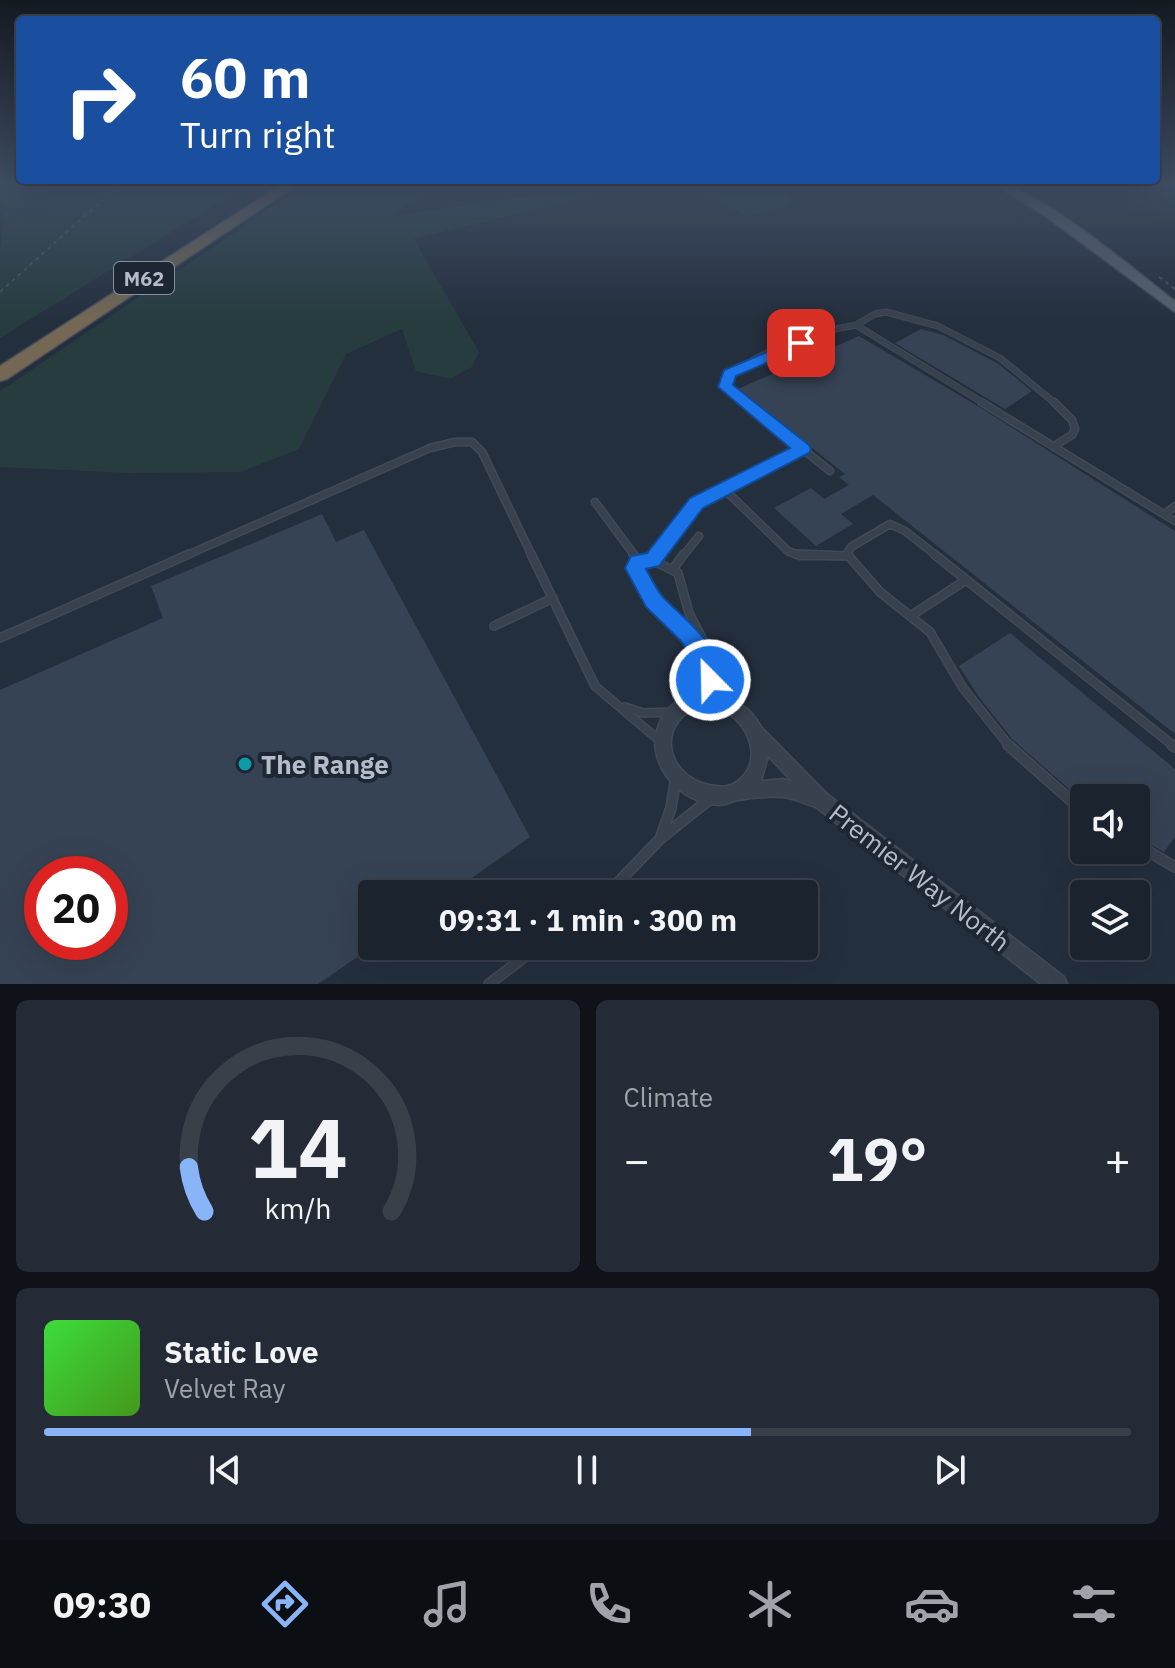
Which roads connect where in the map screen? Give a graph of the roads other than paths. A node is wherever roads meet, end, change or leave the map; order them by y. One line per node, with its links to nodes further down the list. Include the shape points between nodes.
1 (195, 230): 6 (highway, M62)
2 (221, 230): 7 (highway, M62)
3 (1073, 230): 4 (main road)
4 (1175, 308)
5 (856, 325): 8 (lane); 8 (lane, via 878,313 904,316 949,329 994,351 1072,420 1072,435); 9 (lane, via 742,366 726,378 725,387)
6 (0, 356)
7 (0, 375)
8 (1054, 446): 14 (lane)
9 (803, 449): 10 (lane); 11 (lane)
10 (830, 471)
11 (725, 490): 17 (lane, via 788,551); 18 (lane, via 697,503)
12 (595, 502): 19 (lane)
13 (1175, 506): 14 (lane)
14 (1165, 514): 15 (lane)
15 (1175, 521)
16 (699, 536): 20 (lane)
17 (846, 556): 21 (lane, via 851,547 890,524); 23 (lane, via 880,592)
18 (652, 560): 19 (lane); 20 (lane)
19 (638, 561): 26 (lane, via 635,568 654,601 689,635 706,662 710,680)
20 (672, 570): 28 (lane, via 682,580 689,613)
21 (966, 580): 23 (lane); 32 (lane)
22 (553, 598): 24 (lane); 25 (lane, via 482,452 472,442 455,442 330,491); 27 (lane, via 595,686)
23 (912, 615): 37 (lane, via 930,632 963,688 1004,741)
24 (494, 626)
25 (0, 638)
26 (705, 698): 28 (street); 29 (street)
27 (621, 706): 29 (lane, via 643,713); 31 (lane)
28 (740, 711): 30 (street, Premier Way North)
29 (674, 712): 31 (street, via 664,728)
30 (758, 734): 34 (street, via 760,767); 36 (street, Premier Way North)
31 (663, 744): 33 (street)
32 (1175, 747)
33 (676, 776): 35 (street, via 689,788); 38 (lane)
34 (741, 791): 35 (street, Premier Way North); 36 (street, Premier Way North, via 783,788)
35 (714, 796): 38 (lane)
36 (821, 800): 44 (street, Premier Way North)
37 (1070, 800)
38 (660, 839): 41 (lane)
39 (1150, 852): 40 (lane)
40 (1175, 867)
41 (620, 880)
42 (521, 960): 43 (lane)
43 (489, 984)
44 (1057, 984)

